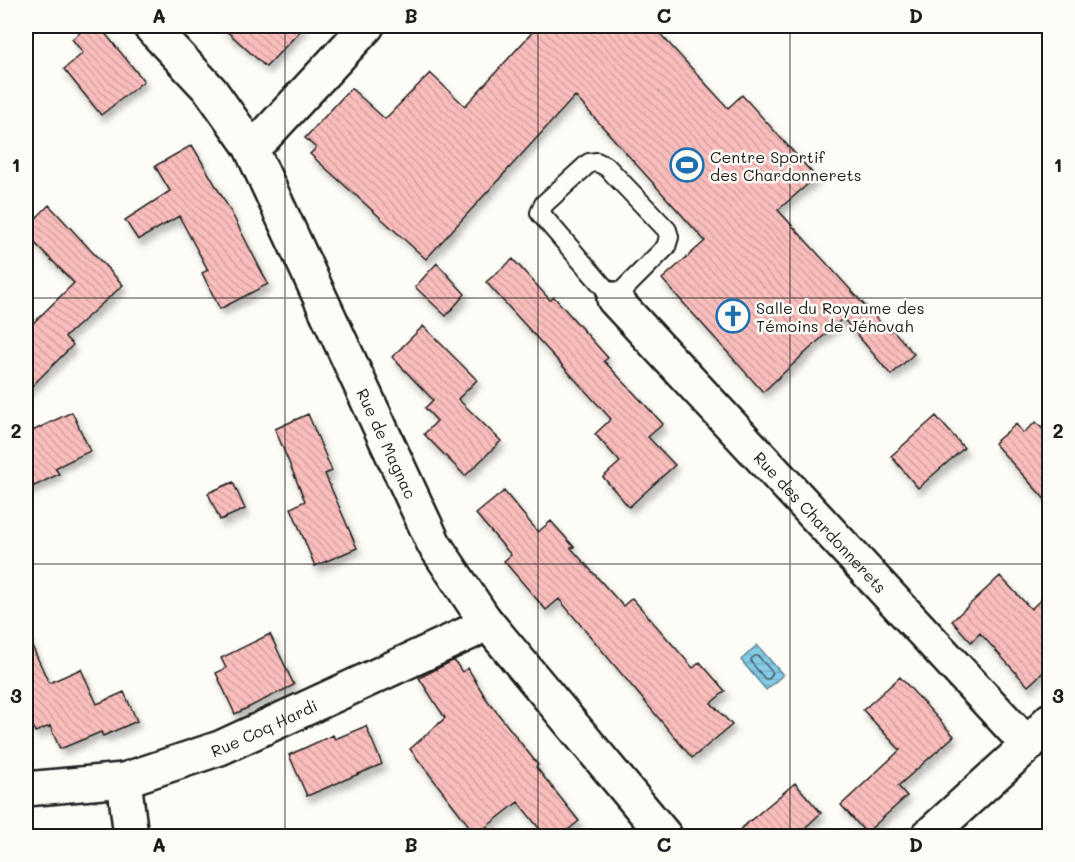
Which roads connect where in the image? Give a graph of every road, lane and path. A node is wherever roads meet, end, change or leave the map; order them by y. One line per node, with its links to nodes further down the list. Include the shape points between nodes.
1 (150, 26): 3 (street, Rue de Magnac, via 211,91)
2 (366, 26): 3 (street, via 263,138)
3 (250, 146): 5 (street, Rue de Magnac, via 434,544)
4 (614, 299): 4 (lane, via 540,213 544,204 589,163 607,166 667,230 669,237 666,247); 7 (street, Rue des Chardonnerets)
5 (484, 619): 8 (street, Rue Coq Hardi, via 471,632 220,748); 11 (street, Rue de Magnac)
6 (1050, 720): 7 (street)
7 (1028, 745): 12 (street)
8 (124, 780): 9 (street, Rue Coq Hardi); 10 (street)
9 (26, 789)
10 (131, 837)
11 (665, 837)
12 (928, 837)

